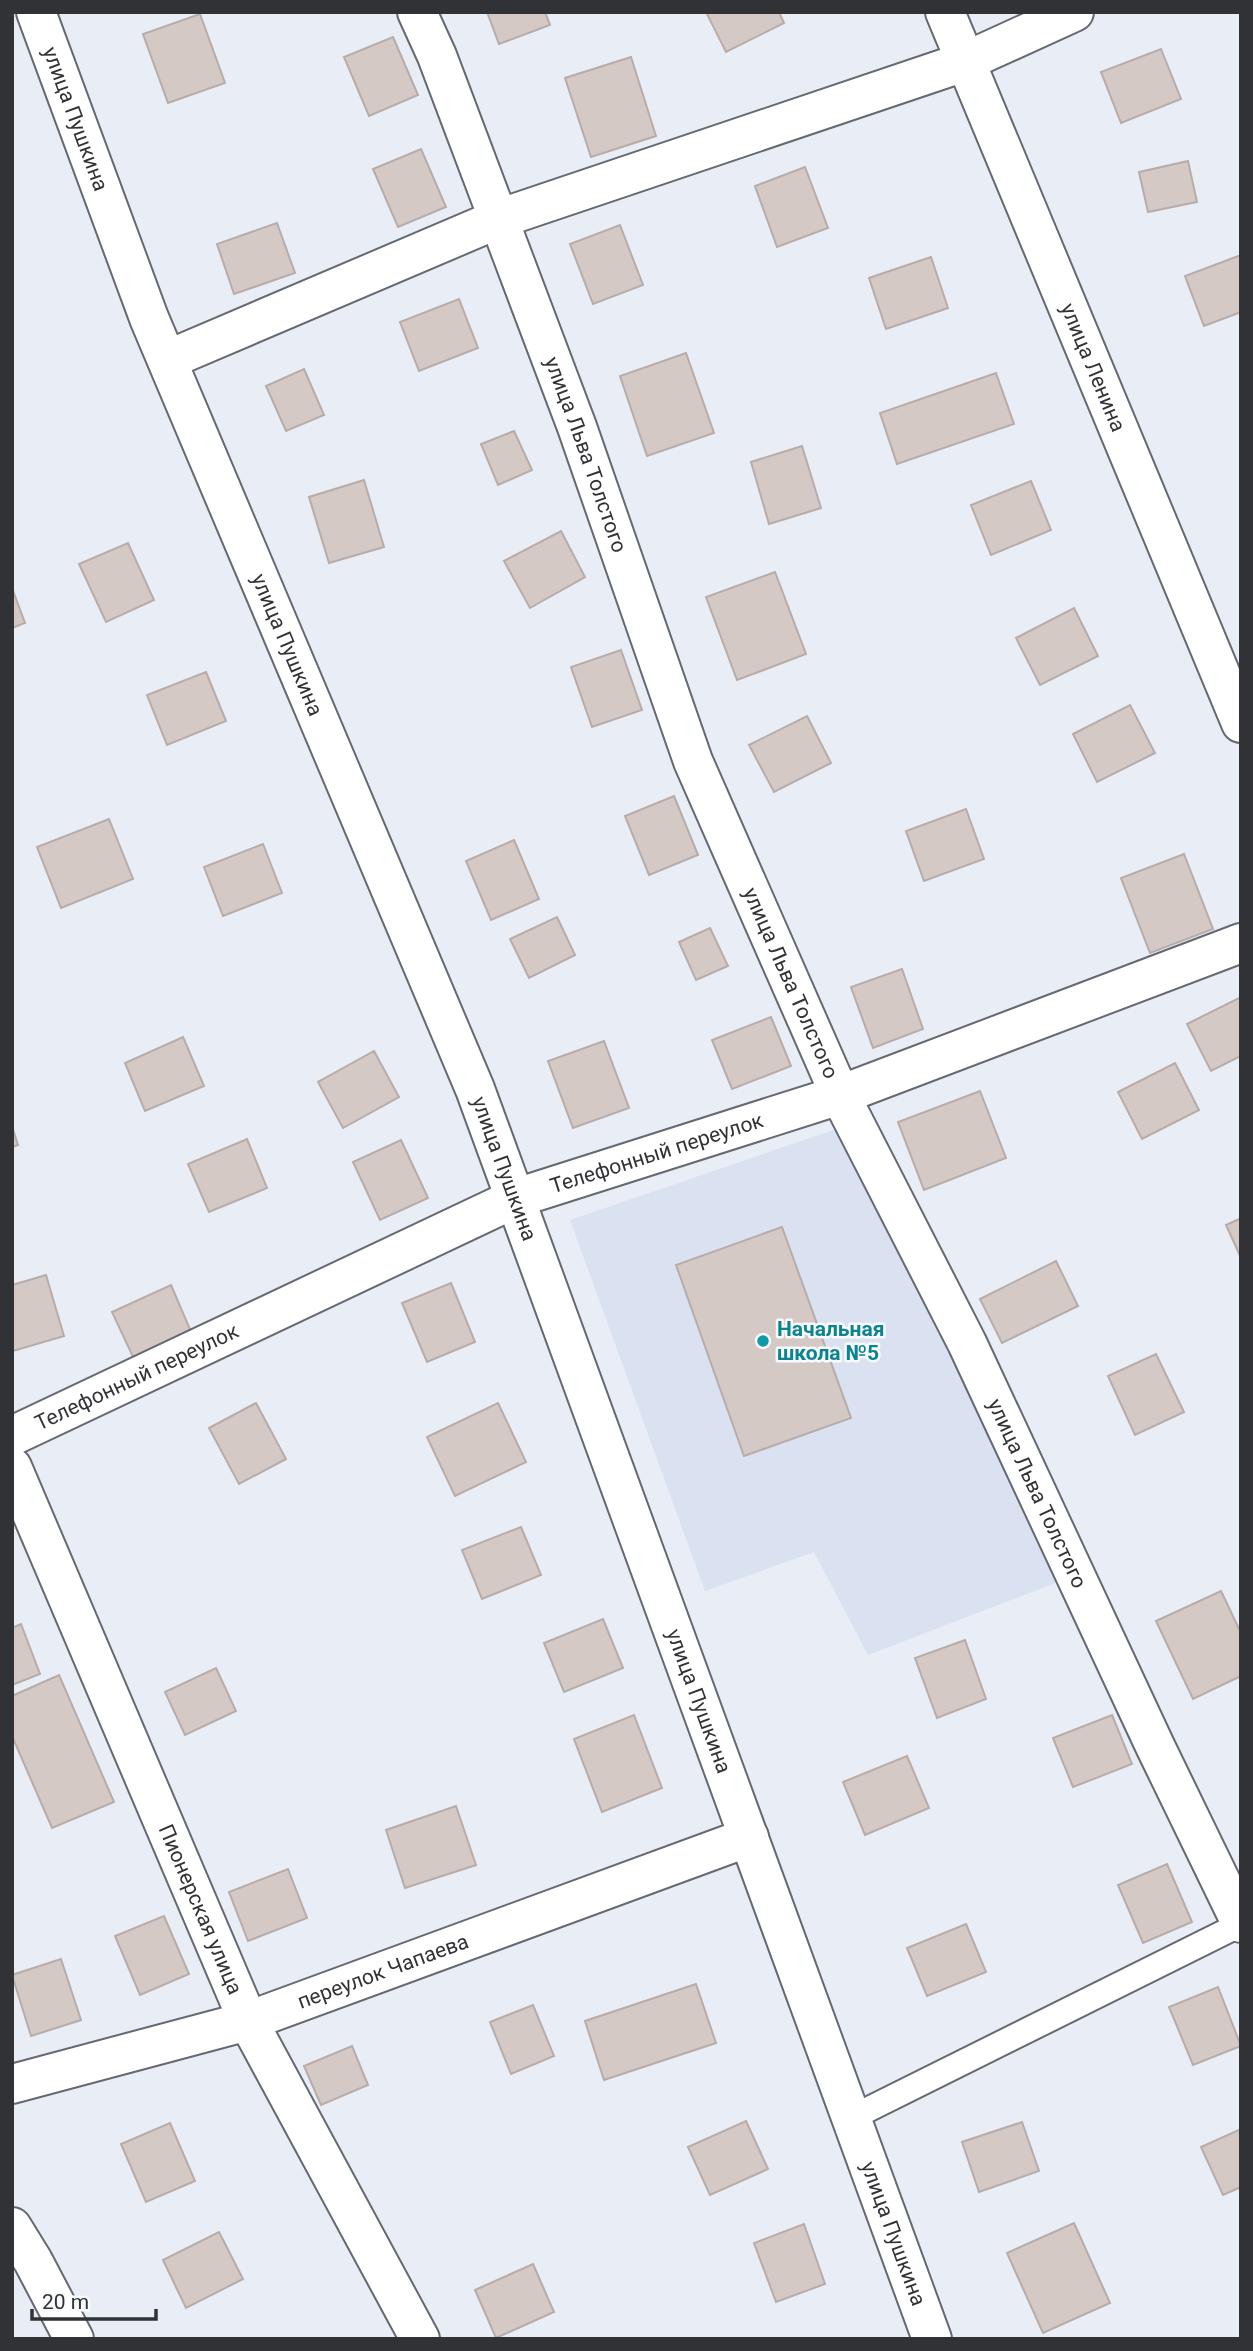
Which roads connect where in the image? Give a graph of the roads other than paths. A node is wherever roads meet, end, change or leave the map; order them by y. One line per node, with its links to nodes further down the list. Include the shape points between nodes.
1 (36, 12): 7 (street, улица Пушкина)
2 (417, 12): 6 (street, улица Льва Толстого)
3 (945, 12): 5 (street, улица Ленина)
4 (1074, 12): 5 (street)
5 (964, 62): 6 (street); 8 (street, улица Ленина)
6 (498, 219): 7 (street); 10 (street, улица Льва Толстого, via 577,427 693,761)
7 (167, 360): 11 (street, улица Пушкина, via 475,1089)
8 (1241, 723)
9 (1241, 943): 10 (street, Телефонный переулок)
10 (840, 1095): 11 (street, Телефонный переулок); 15 (street, улица Льва Толстого, via 967,1343)
11 (516, 1198): 12 (street, Телефонный переулок); 14 (street, улица Пушкина)
12 (12, 1436)
13 (12, 1467): 16 (street, Пионерская улица)
14 (749, 1837): 16 (street, переулок Чапаева); 18 (street, улица Пушкина)
15 (1241, 1924): 18 (lane)
16 (248, 2021): 17 (street, переулок Чапаева); 21 (street, Пионерская улица)
17 (12, 2084)
18 (852, 2118): 22 (street, улица Пушкина)
19 (12, 2227): 20 (street)
20 (74, 2339)
21 (420, 2339)
22 (932, 2339)

